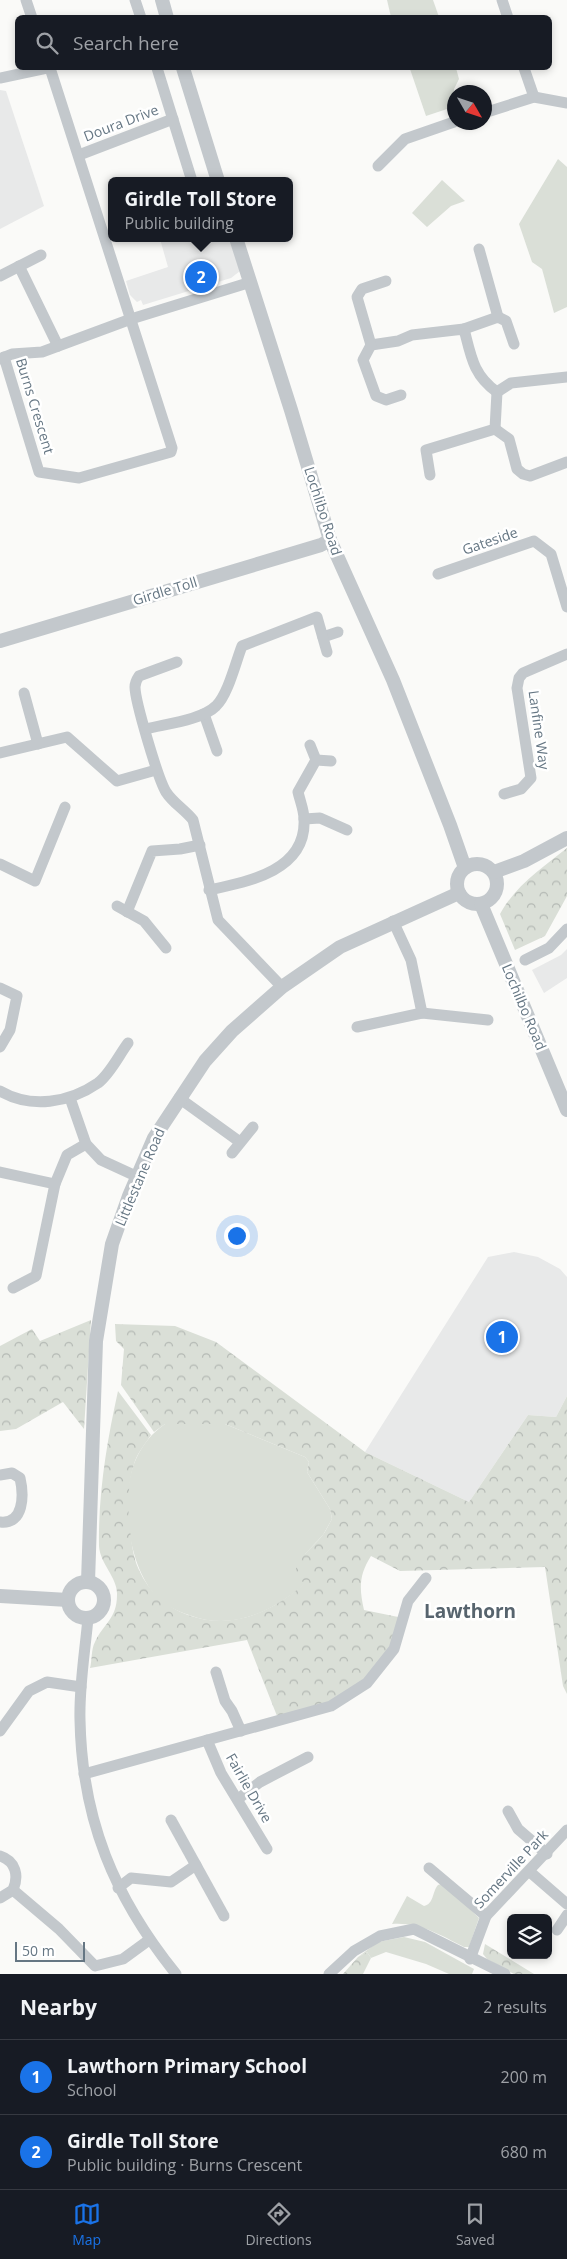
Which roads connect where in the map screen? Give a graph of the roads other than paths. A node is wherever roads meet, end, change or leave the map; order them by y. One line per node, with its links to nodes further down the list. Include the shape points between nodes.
1 (26, 0): 5 (street)
2 (135, 0): 6 (street)
3 (162, 0): 7 (street)
4 (502, 0): 8 (street)
5 (31, 15)
6 (140, 15)
7 (166, 15)
8 (507, 15)
9 (38, 70): 14 (street)
10 (49, 70): 20 (street)
11 (158, 70): 18 (street)
12 (184, 70): 23 (street)
13 (525, 70): 15 (street)
14 (0, 78)
15 (534, 97): 16 (street); 17 (street)
16 (567, 103)
17 (492, 110)
18 (173, 119): 20 (street, Doura Drive); 22 (street)
19 (447, 124): 21 (street, via 405,138)
20 (79, 155): 32 (street)
21 (378, 166)
22 (191, 177)
23 (217, 177)
24 (237, 242): 30 (street, Lochlibo Road)
25 (479, 249): 31 (street)
26 (41, 255): 27 (street)
27 (19, 266): 28 (street); 36 (street)
28 (0, 276)
29 (386, 281): 35 (street, via 362,289 357,297)
30 (251, 282): 32 (street, Burns Crescent); 44 (street, Lochlibo Road)
31 (498, 317): 33 (street); 34 (street, via 506,321)
32 (131, 319): 36 (street, Burns Crescent); 37 (street, Burns Crescent, via 172,448 167,455 79,478 39,472)
33 (464, 329): 35 (street, via 412,335 398,341); 39 (street, via 477,372 482,381)
34 (514, 344)
35 (371, 345): 40 (street, via 363,360 376,396 386,400)
36 (58, 346): 37 (street, Burns Crescent, via 42,352)
37 (2, 358)
38 (567, 377): 39 (street, via 512,383)
39 (497, 392): 41 (street)
40 (401, 395)
41 (495, 429): 42 (street, via 508,439 517,469 523,474 530,476); 43 (street, via 426,450)
42 (567, 462)
43 (430, 475)
44 (330, 540): 51 (street, Girdle Toll); 72 (street, Lochlibo Road, via 394,680 453,832)
45 (438, 574): 47 (street, Gateside, via 534,541 551,554)
46 (313, 606): 48 (street)
47 (567, 608)
48 (317, 617): 50 (street); 56 (street, via 242,646 216,707)
49 (338, 632): 50 (street)
50 (323, 637): 52 (street)
51 (0, 641)
52 (327, 652)
53 (567, 654): 65 (street, Lanfine Way, via 523,673 519,678 517,688 531,778 521,789)
54 (177, 662): 57 (street, via 138,676 136,696)
55 (24, 693): 58 (street)
56 (204, 714): 57 (street); 60 (street)
57 (146, 729): 64 (street)
58 (38, 744): 61 (street); 64 (street, via 68,737 117,782)
59 (310, 745): 62 (street)
60 (217, 751)
61 (0, 754)
62 (316, 760): 63 (street); 67 (street, via 298,792)
63 (331, 760)
64 (156, 770): 70 (street, via 173,802 193,820)
65 (504, 794)
66 (65, 808): 71 (street, via 35,881)
67 (304, 819): 68 (street, via 320,818); 74 (street, via 298,846 290,858 274,870 256,880)
68 (347, 830)
69 (567, 838): 73 (street)
70 (200, 845): 74 (street); 79 (street, via 152,851 122,909 144,921)
71 (0, 864)
72 (470, 866): 73 (street, via 483,864); 75 (street, via 457,882)
73 (496, 877): 76 (street, via 497,890 491,899)
74 (209, 890): 81 (street, via 218,920)
75 (459, 893): 76 (street, via 467,902); 77 (street, Littlestane Road)
76 (481, 904): 91 (street, Lochilbo Road)
77 (393, 921): 81 (street, Littlestane Road, via 340,947); 83 (street, via 411,960)
78 (567, 930): 80 (street, via 549,948)
79 (166, 948)
80 (525, 960)
81 (282, 987): 90 (street, Littlestane Road, via 205,1060)
82 (0, 988): 87 (street, via 17,996 10,1030)
83 (422, 1013): 84 (street); 85 (street)
84 (488, 1020)
85 (357, 1028)
86 (128, 1043): 89 (street, via 99,1082)
87 (0, 1047)
88 (0, 1090): 89 (street, via 27,1102)
89 (70, 1098): 94 (street)
90 (179, 1098): 93 (street); 97 (street, Littlestane Road, via 154,1138)
91 (567, 1110)
92 (253, 1127): 93 (street)
93 (240, 1142): 95 (street)
94 (86, 1144): 97 (street, via 101,1160); 98 (street, via 67,1155)
95 (232, 1153)
96 (1, 1176): 98 (street)
97 (138, 1177): 103 (street, Littlestane Road, via 112,1244 96,1341)
98 (56, 1184): 99 (street, via 36,1276)
99 (13, 1288)
100 (0, 1475): 101 (street, via 12,1473 20,1478 21,1483 17,1517 11,1522)
101 (0, 1522)
102 (426, 1578): 111 (street, via 408,1601 394,1649 367,1683 331,1706)
103 (88, 1582): 105 (street, via 74,1586); 106 (street, via 100,1587 105,1602 100,1612)
104 (0, 1596): 105 (street)
105 (68, 1600): 106 (street, via 76,1615)
106 (88, 1618): 108 (street)
107 (216, 1672): 111 (street, via 224,1700)
108 (81, 1687): 109 (street, via 47,1682 29,1691); 114 (street)
109 (4, 1718): 110 (street)
110 (0, 1731)
111 (241, 1731): 112 (street)
112 (207, 1740): 114 (street); 115 (street, Fairlie Drive, via 221,1773)
113 (308, 1757): 115 (street, via 260,1782)
114 (84, 1774): 125 (street, via 89,1809)
115 (238, 1799): 119 (street, Fairlie Drive)
116 (508, 1811): 120 (street, via 518,1829)
117 (171, 1820): 122 (street)
118 (567, 1830): 120 (street, Somerville Park)
119 (267, 1849)
120 (547, 1854): 124 (street, Somerville Park)
121 (0, 1856): 126 (street, via 12,1863 15,1870)
122 (196, 1865): 125 (street, via 171,1882 131,1878); 130 (street)
123 (429, 1868): 131 (street)
124 (530, 1872): 128 (street); 131 (street, Somerville Park)
125 (118, 1888): 133 (street)
126 (13, 1890): 127 (street); 135 (street, via 59,1929)
127 (0, 1898)
128 (567, 1904)
129 (567, 1915): 132 (street)
130 (224, 1916)
131 (486, 1916): 134 (street, Somerville Park)
132 (558, 1930)
133 (149, 1940): 135 (street, via 123,1959); 136 (street)
134 (470, 1958): 137 (street, via 414,1929 380,1936 354,1951); 138 (street)
135 (95, 1970)
136 (176, 1974)
137 (329, 1974)
138 (506, 1974)

